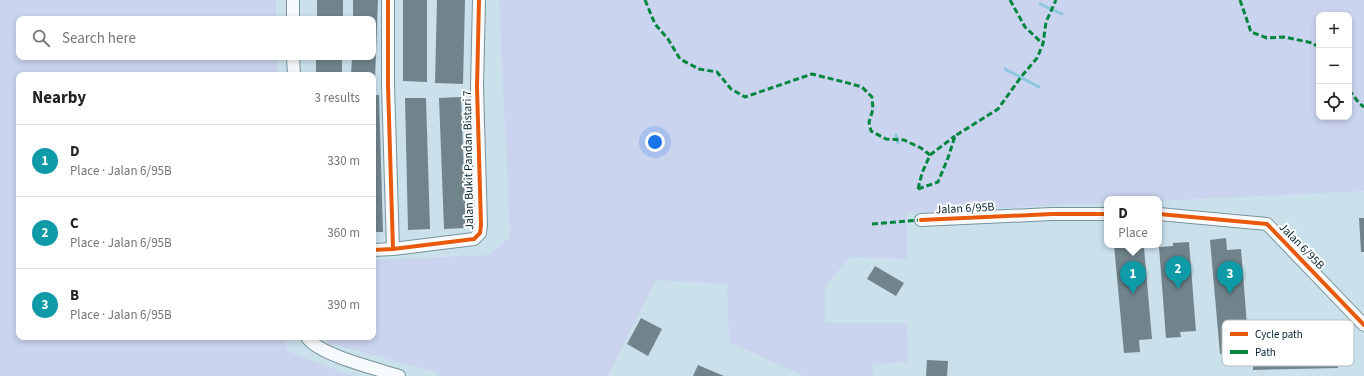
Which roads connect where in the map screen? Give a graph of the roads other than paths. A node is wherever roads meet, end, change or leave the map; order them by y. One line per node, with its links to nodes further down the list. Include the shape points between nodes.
1 (293, 0): 4 (street)
2 (388, 0): 10 (street)
3 (479, 0): 10 (street, Jalan Bukit Pandan Bistari 7, via 477,87 481,229 474,239)
4 (293, 16)
5 (293, 60): 6 (street)
6 (294, 72)
7 (1104, 214): 9 (street, Jalan 6/95B)
8 (1162, 214): 12 (street, Jalan 6/95B, via 1267,224)
9 (921, 220)
10 (393, 249): 11 (street, Jalan Bukit Pandan Bistari 7)
11 (376, 250)
12 (1364, 325)
13 (310, 340): 14 (street, via 330,354)
14 (399, 376)

